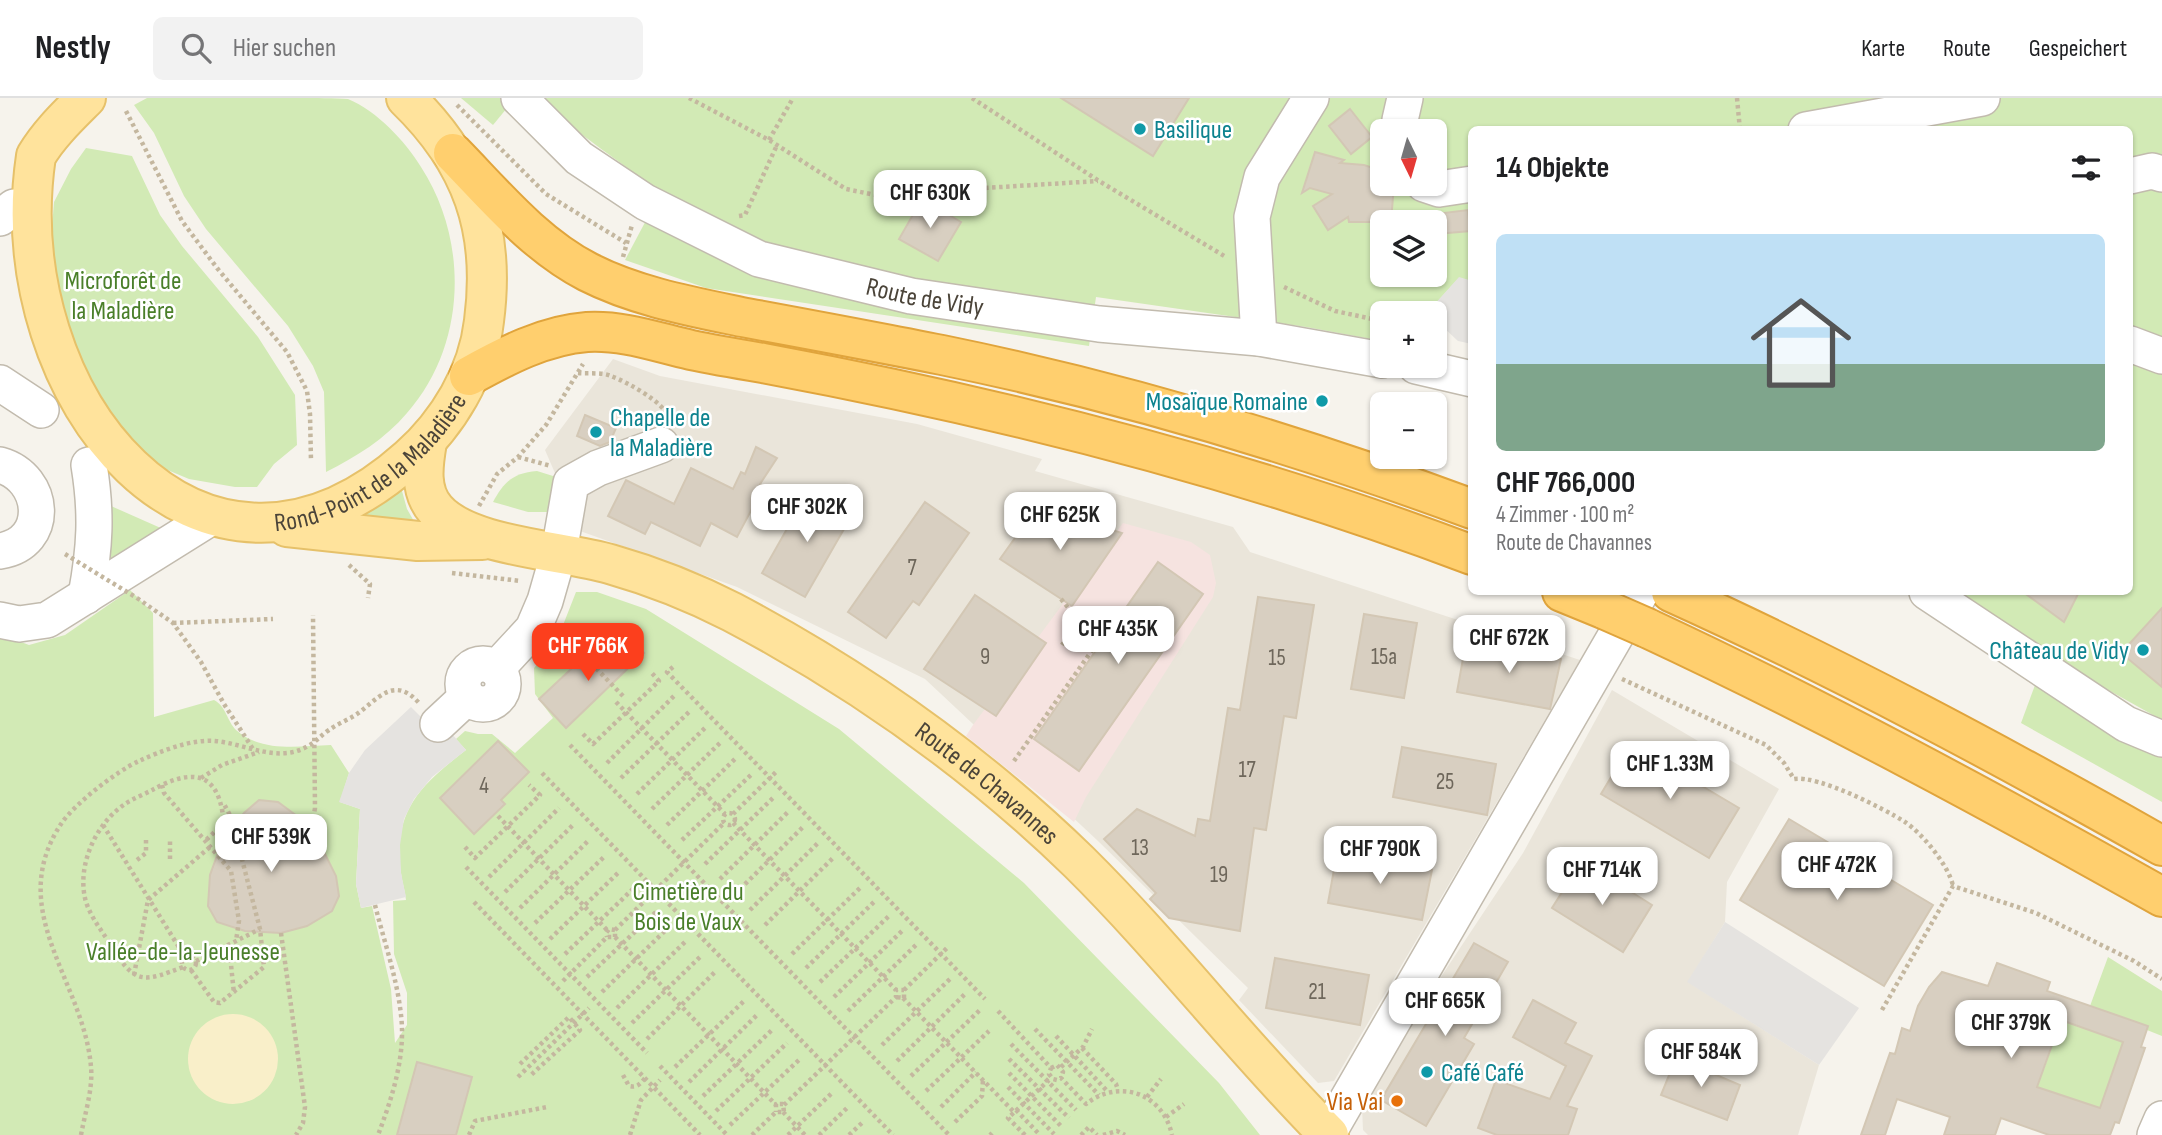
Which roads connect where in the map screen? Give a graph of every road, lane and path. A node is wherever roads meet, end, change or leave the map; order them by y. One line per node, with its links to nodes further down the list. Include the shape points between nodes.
1 (86, 98): 13 (main road)
2 (406, 98): 19 (main road, Rond-Point de la Maladière)
3 (449, 98): 27 (path, via 546,194)
4 (519, 98): 24 (street, Route de Vidy, via 579,158)
5 (689, 98): 17 (path)
6 (793, 98): 17 (path)
7 (972, 98): 18 (path, via 1099,181 885,197 846,189)
8 (1311, 98): 30 (street, via 1262,177 1252,218)
9 (1405, 98): 14 (street)
10 (1737, 98): 15 (path)
11 (1982, 98): 16 (street)
12 (126, 111): 44 (path, via 182,221 287,352 307,391)
13 (49, 116): 25 (main road, via 37,156)
14 (1400, 119)
15 (1740, 126)
16 (1828, 126)
17 (769, 140): 18 (path)
18 (777, 145): 26 (path, via 746,215)
19 (453, 153): 38 (main road, Rond-Point de la Maladière, via 473,194 485,239 489,285 483,332); 47 (highway, via 543,243 586,271 632,290 1088,388 1311,452)
20 (2162, 174): 21 (street, via 2152,170)
21 (2133, 175)
22 (1468, 185): 23 (street)
23 (1447, 188)
24 (645, 202): 27 (path); 30 (street, Route de Vidy, via 759,259 911,296 1099,324)
25 (7, 213): 29 (main road)
26 (735, 217)
27 (626, 243): 28 (path)
28 (620, 268)
29 (4, 272)
30 (1259, 338): 34 (street, Route de Vidy)
31 (2133, 345): 33 (street)
32 (13, 348): 41 (main road, Rond-Point de la Maladière)
33 (2162, 355)
34 (1370, 358)
35 (584, 360): 36 (path)
36 (579, 373): 43 (path, via 610,375 657,402 669,421); 50 (path, via 546,425 498,474)
37 (1447, 373): 39 (street)
38 (469, 376): 42 (main road, Rond-Point de la Maladière); 54 (highway, via 527,347 566,335 638,335 1142,447 1311,498)
39 (1468, 378)
40 (0, 383): 41 (street)
41 (41, 410): 46 (main road, Rond-Point de la Maladière)
42 (427, 442): 49 (main road, Rond-Point de la Maladière, via 391,474 359,494 328,508); 50 (main road, Route de Chavannes, via 423,481 433,507 456,527)
43 (660, 444): 52 (street, via 571,483)
44 (311, 461)
45 (0, 465): 51 (street, via 22,477 37,506 30,535)
46 (89, 465): 48 (main road, Rond-Point de la Maladière, via 136,496); 61 (street, via 96,534)
47 (1468, 508)
48 (208, 520): 49 (main road, Rond-Point de la Maladière); 61 (street)
49 (268, 523): 50 (main road, Route de Chavannes, via 418,541)
50 (486, 524): 52 (main road, Route de Chavannes)
51 (0, 551)
52 (559, 552): 80 (street, via 534,629 496,669 502,680 497,698 485,704 467,697); 307 (main road, Route de Chavannes, via 668,583 731,612 897,710 976,769 1079,863)
53 (65, 554): 68 (path, bridge)
54 (1468, 554)
55 (344, 559): 62 (path, via 370,584)
56 (460, 574): 57 (path)
57 (521, 582)
58 (1569, 595): 64 (highway, bridge, via 1606,610)
59 (1678, 595): 131 (highway, via 1860,682)
60 (1932, 595): 84 (street, via 2126,724)
61 (86, 596): 67 (street, via 47,620 19,624)
62 (368, 598)
63 (1061, 599): 70 (path, via 1071,611)
64 (1644, 610): 156 (highway, via 1797,699); 307 (street)
65 (313, 615): 86 (path)
66 (273, 619): 68 (path)
67 (0, 620)
68 (173, 623): 89 (path)
69 (624, 623): 76 (path, via 586,658)
70 (1062, 645)
71 (1096, 651): 92 (path, via 1093,649)
72 (673, 667): 100 (path, via 667,672)
73 (650, 671): 79 (path, via 659,681)
74 (1615, 676): 149 (path, via 1766,745 1794,779 1837,788 1906,822 1926,841)
75 (676, 694): 82 (path)
76 (623, 696)
77 (616, 702): 79 (path)
78 (691, 710): 87 (path)
79 (626, 713): 82 (path); 83 (path, via 593,744)
80 (429, 714): 86 (path, via 402,691 382,693)
81 (707, 726): 91 (path)
82 (642, 729): 87 (path); 93 (path)
83 (583, 734)
84 (2162, 739)
85 (722, 741): 97 (path)
86 (314, 743): 89 (path, via 298,752); 122 (path)
87 (657, 744): 91 (path); 99 (path)
88 (570, 745): 140 (path)
89 (257, 751): 98 (path); 308 (path, via 201,741 136,762 80,801 46,850 41,909 84,1031 92,1068)
90 (737, 757): 103 (path)
91 (672, 760): 97 (path); 104 (path)
92 (1014, 761)
93 (607, 762)
94 (776, 772): 100 (path)
95 (542, 773): 152 (path)
96 (753, 773): 107 (path)
97 (687, 775): 103 (path); 109 (path)
98 (201, 778): 101 (path, via 185,777); 106 (path)
99 (621, 778)
100 (770, 778): 112 (path); 189 (path)
101 (162, 785): 117 (path, via 124,804); 127 (path)
102 (530, 785): 120 (path, via 540,795)
103 (702, 791): 107 (path); 118 (path)
104 (637, 794)
105 (775, 796): 121 (path)
106 (221, 800): 127 (path, via 224,823); 171 (path, via 231,817)
107 (718, 807): 111 (path); 126 (path)
108 (559, 808): 129 (path)
109 (652, 810)
110 (789, 811): 130 (path)
111 (725, 814): 112 (path); 114 (path)
112 (733, 814): 115 (path)
113 (498, 816): 120 (path)
114 (724, 823): 115 (path); 140 (path)
115 (733, 823): 121 (path)
116 (574, 824): 137 (path)
117 (103, 825): 157 (path); 200 (path, via 86,859 86,901 94,920)
118 (667, 825)
119 (804, 826): 139 (path)
120 (508, 827): 129 (path); 133 (path, via 475,858)
121 (740, 830): 130 (path); 141 (path)
122 (312, 832)
123 (146, 840): 138 (path, via 146,853)
124 (170, 840): 136 (path)
125 (589, 840): 144 (path)
126 (682, 840)
127 (205, 841): 132 (path)
128 (819, 842): 145 (path)
129 (523, 843): 137 (path); 146 (path)
130 (755, 845): 139 (path); 147 (path)
131 (2162, 846)
132 (210, 847): 157 (path); 180 (path, via 231,871 239,921)
133 (465, 848)
134 (605, 856): 151 (path)
135 (834, 857): 153 (path)
136 (170, 859)
137 (539, 859): 144 (path); 154 (path)
138 (137, 860)
139 (769, 860): 145 (path); 155 (path)
140 (684, 862): 152 (path); 238 (path)
141 (705, 864)
142 (466, 867): 199 (path)
143 (620, 871): 161 (path)
144 (554, 874): 151 (path); 162 (path)
145 (785, 875): 153 (path); 163 (path)
146 (489, 877)
147 (720, 879)
148 (862, 886): 166 (path)
149 (1953, 886): 205 (path, via 2036,913); 223 (path)
150 (635, 887): 167 (path)
151 (569, 890): 161 (path); 168 (path)
152 (655, 890): 174 (path); 255 (path)
153 (799, 891): 166 (path); 170 (path)
154 (505, 892)
155 (735, 894)
156 (2162, 897)
157 (148, 900): 191 (path); 200 (path)
158 (876, 900): 176 (path)
159 (474, 902): 227 (path)
160 (375, 905): 310 (path, via 402,1017 400,1059)
161 (584, 906): 167 (path); 179 (path)
162 (520, 908)
163 (750, 910)
164 (657, 911): 183 (path)
165 (890, 915): 185 (path)
166 (827, 919): 176 (path); 188 (path)
167 (599, 921): 173 (path); 187 (path)
168 (535, 923)
169 (671, 925): 192 (path)
170 (765, 925)
171 (260, 929): 180 (path); 213 (path, via 264,967)
172 (904, 929): 194 (path)
173 (607, 930): 174 (path); 177 (path)
174 (615, 930): 178 (path)
175 (281, 933): 309 (path, via 305,1107)
176 (841, 934): 185 (path); 196 (path)
177 (607, 937): 178 (path); 199 (path)
178 (615, 937): 183 (path)
179 (550, 939)
180 (236, 941): 182 (path)
181 (686, 941): 201 (path)
182 (229, 944): 193 (path); 213 (path)
183 (621, 944): 192 (path); 202 (path)
184 (918, 944): 203 (path)
185 (856, 948): 194 (path); 207 (path)
186 (947, 948): 189 (path)
187 (565, 954)
188 (792, 954)
189 (941, 954): 210 (path); 217 (path)
190 (701, 956): 208 (path)
191 (185, 957): 193 (path); 195 (path)
192 (636, 960): 201 (path); 211 (path)
193 (196, 961): 197 (path)
194 (869, 962): 203 (path); 214 (path)
195 (183, 967): 197 (path); 200 (path, via 151,979)
196 (806, 968)
197 (191, 970): 213 (path, via 215,1002)
198 (716, 971): 219 (path)
199 (570, 974): 206 (path); 246 (path)
200 (134, 975)
201 (651, 975): 208 (path); 221 (path)
202 (587, 977)
203 (883, 977): 209 (path); 224 (path)
204 (951, 978): 225 (path)
205 (2162, 979)
206 (563, 981)
207 (820, 982)
208 (666, 990): 219 (path); 230 (path)
209 (896, 990): 210 (path); 215 (path)
210 (904, 990): 216 (path)
211 (602, 992)
212 (966, 993): 231 (path)
213 (234, 994)
214 (834, 997)
215 (896, 997): 216 (path); 238 (path)
216 (903, 998): 225 (path)
217 (985, 999)
218 (744, 1001): 236 (path)
219 (681, 1006): 236 (path); 239 (path)
220 (589, 1008): 227 (path)
221 (617, 1008)
222 (981, 1009): 240 (path)
223 (1882, 1010)
224 (848, 1011)
225 (917, 1012): 231 (path); 243 (path)
226 (998, 1012): 258 (path)
227 (583, 1014): 229 (path); 266 (path)
228 (758, 1014): 245 (path)
229 (574, 1023): 253 (path, via 569,1017); 262 (path, via 580,1030); 265 (path)
230 (632, 1023)
231 (932, 1027): 240 (path); 251 (path)
232 (1035, 1028): 252 (path)
233 (773, 1030): 254 (path)
234 (1092, 1030): 244 (path)
235 (989, 1031): 249 (path)
236 (709, 1035): 245 (path); 257 (path)
237 (1056, 1036): 247 (path)
238 (854, 1037): 255 (path); 321 (path)
239 (647, 1039)
240 (946, 1042): 249 (path); 264 (path)
241 (786, 1043): 267 (path)
242 (1011, 1044): 272 (path)
243 (882, 1045)
244 (1082, 1048): 247 (path); 277 (path)
245 (722, 1049): 254 (path); 273 (path)
246 (648, 1053)
247 (1074, 1055): 252 (path); 279 (path)
248 (801, 1058): 281 (path)
249 (962, 1058): 260 (path); 278 (path)
250 (1009, 1059): 276 (path)
251 (897, 1061)
252 (1066, 1063): 259 (path); 282 (path)
253 (520, 1064)
254 (737, 1064): 267 (path); 283 (path)
255 (825, 1065): 289 (path); 320 (path)
256 (660, 1066): 314 (path)
257 (675, 1068)
258 (1051, 1068): 259 (path); 272 (path)
259 (1061, 1068): 268 (path)
260 (976, 1072): 271 (path); 292 (path)
261 (1009, 1073): 284 (path)
262 (531, 1075)
263 (623, 1075): 266 (path, via 633,1087)
264 (912, 1076)
265 (518, 1077)
266 (645, 1078): 274 (path)
267 (750, 1078): 281 (path); 294 (path)
268 (1061, 1078): 272 (path); 282 (path, via 1086,1104)
269 (1161, 1079): 285 (path)
270 (660, 1080): 274 (path)
271 (983, 1080): 295 (path); 302 (path, via 982,1096)
272 (1049, 1080): 276 (path); 293 (path)
273 (689, 1082)
274 (653, 1087): 312 (path, via 641,1100); 313 (path)
275 (1008, 1087): 286 (path)
276 (1040, 1088): 284 (path); 299 (path)
277 (1118, 1090): 279 (path); 285 (path)
278 (926, 1091)
279 (1108, 1091): 282 (path)
280 (833, 1092): 305 (path)
281 (764, 1093): 288 (path); 303 (path)
282 (1099, 1095)
283 (703, 1096)
284 (1031, 1096): 286 (path); 304 (path)
285 (1147, 1097): 298 (path)
286 (1024, 1103): 295 (path); 306 (path)
287 (1184, 1104): 298 (path)
288 (776, 1105): 289 (path); 296 (path)
289 (784, 1105): 297 (path)
290 (547, 1107): 311 (path, via 475,1121)
291 (848, 1107): 318 (path)
292 (941, 1107)
293 (1076, 1110)
294 (716, 1111)
295 (1015, 1111): 322 (path, via 1008,1118); 323 (path)
296 (776, 1112): 297 (path); 315 (path)
297 (783, 1112): 305 (path)
298 (1166, 1117): 328 (path)
299 (1069, 1118)
300 (2162, 1119): 329 (street)
301 (863, 1122): 319 (path)
302 (955, 1122)
303 (730, 1125)
304 (1062, 1126)
305 (797, 1127): 316 (path); 317 (path)
306 (1054, 1134)
307 (1327, 1134)
308 (81, 1135)
309 (296, 1135)
310 (378, 1135)
311 (469, 1135)
312 (630, 1135)
313 (700, 1135)
314 (727, 1135)
315 (752, 1135)
316 (788, 1135)
317 (805, 1135)
318 (819, 1135)
319 (849, 1135)
320 (893, 1135)
321 (948, 1135)
322 (1025, 1135)
323 (1040, 1135)
324 (1081, 1135): 325 (path, via 1089,1127)
325 (1097, 1135)
326 (1103, 1135): 327 (path, via 1111,1131)
327 (1125, 1135)
328 (1172, 1135)
329 (2155, 1135)

